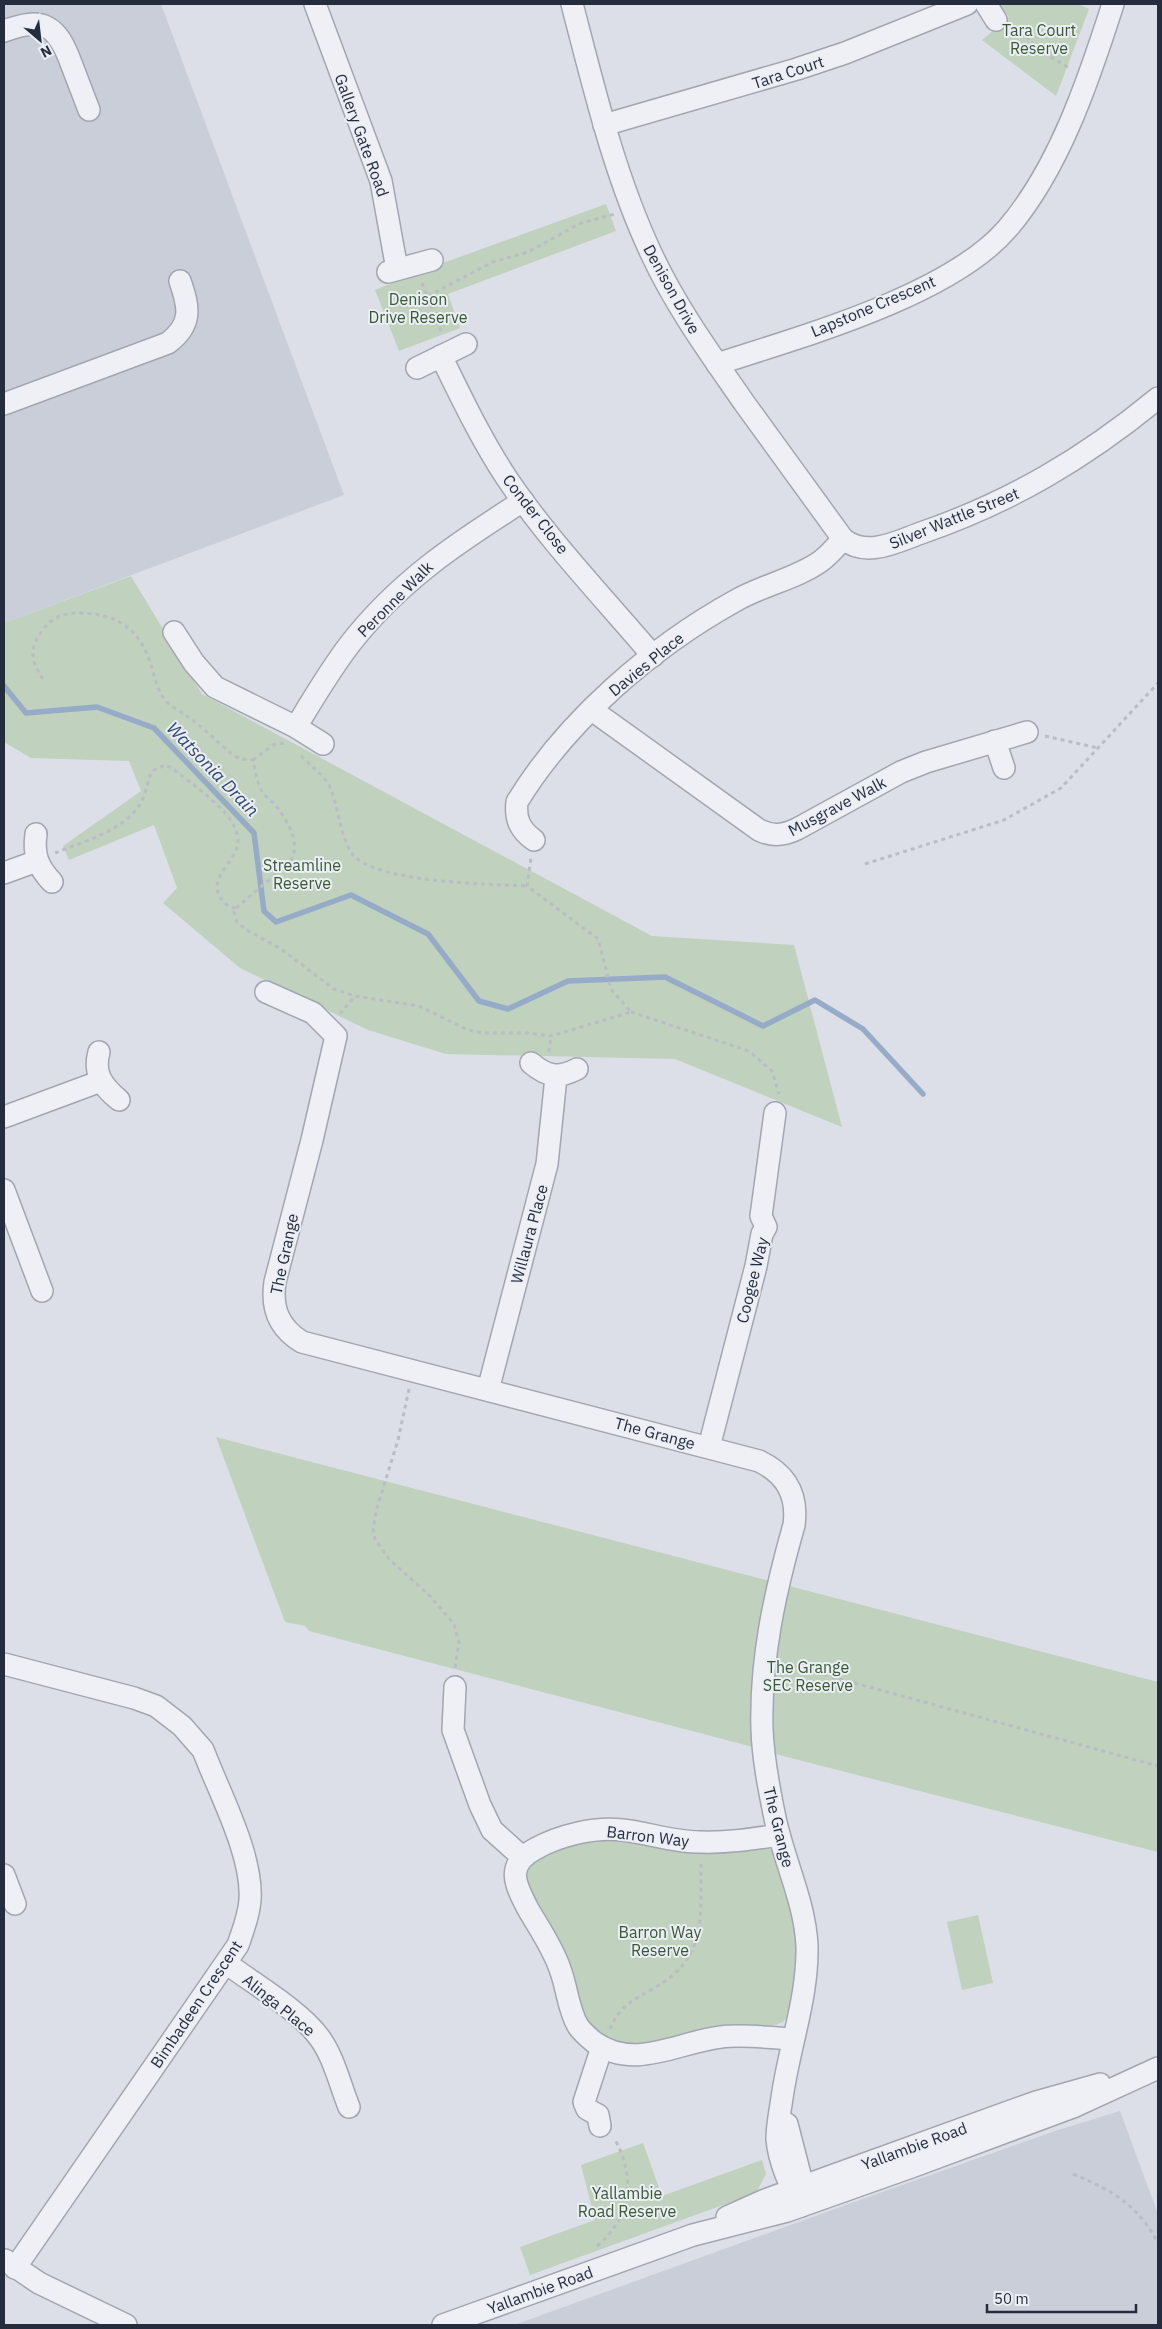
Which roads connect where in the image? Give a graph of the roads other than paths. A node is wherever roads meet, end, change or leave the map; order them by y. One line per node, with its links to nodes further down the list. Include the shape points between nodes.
1 (315, 4): 8 (street, Gallery Gate Road, via 381,181)
2 (572, 4): 7 (street, Denison Drive)
3 (968, 4): 7 (street, Tara Court, via 845,53)
4 (1113, 4): 10 (street, Lapstone Crescent, via 1060,145 1026,203 1007,229 987,248 927,286 892,302)
5 (4, 31): 6 (street, via 30,24 44,25 53,30 65,47)
6 (89, 110)
7 (604, 126): 10 (street, Denison Drive, via 632,210 669,288)
8 (408, 266)
9 (180, 281): 13 (street, via 188,310 178,336 168,343)
10 (717, 364): 15 (street, Denison Drive)
11 (417, 368): 14 (street, Conder Close, via 452,351 484,441)
12 (1158, 398): 15 (street, Silver Wattle Street, via 1058,471 981,511 880,547 857,548)
13 (4, 404)
14 (523, 501): 17 (street, Conder Close); 20 (street, Peronne Walk, via 445,551 378,612 350,644)
15 (842, 540): 17 (street, Davies Place, via 818,563 737,600)
16 (174, 632): 20 (street, via 215,687)
17 (653, 656): 18 (street, Davies Place)
18 (592, 710): 21 (street, Musgrave Walk, via 759,830 774,835 797,829 901,772); 25 (street, Davies Place, via 557,746 517,802 518,824)
19 (1027, 732): 21 (street, Musgrave Walk)
20 (292, 735): 22 (street)
21 (996, 741): 23 (street)
22 (324, 744)
23 (1004, 768)
24 (36, 834): 26 (street, via 34,854)
25 (534, 840)
26 (37, 861): 27 (street); 28 (street)
27 (4, 873)
28 (52, 882)
29 (266, 992): 40 (street, The Grange, via 312,1013 336,1036 275,1282 275,1308 286,1330 302,1342)
30 (99, 1052): 34 (street, via 96,1069)
31 (531, 1063): 33 (street)
32 (577, 1070): 33 (street)
33 (556, 1077): 40 (street, Willaura Place, via 547,1164)
34 (100, 1081): 35 (street); 37 (street)
35 (119, 1100)
36 (775, 1113): 41 (street, Coogee Way, via 761,1216 766,1227)
37 (4, 1117)
38 (4, 1190): 39 (street)
39 (42, 1291)
40 (488, 1390): 41 (street, The Grange)
41 (709, 1447): 44 (street, The Grange, via 759,1461 771,1468 781,1476 794,1498 794,1525 771,1616 765,1658 762,1730)
42 (4, 1664): 48 (street, Bimbadeen Crescent, via 156,1706 182,1726 203,1750 244,1855 249,1878 246,1924)
43 (456, 1687): 45 (street, via 453,1730 480,1805 492,1830)
44 (779, 1835): 45 (street, Barron Way, via 700,1842 602,1830 551,1841); 49 (street, The Grange, via 803,1920 806,1945 804,1993)
45 (522, 1858): 50 (street, via 516,1867 517,1886 560,1969 579,2027)
46 (4, 1875): 47 (street)
47 (16, 1904)
48 (226, 1963): 52 (street, Alinga Place, via 298,2016 319,2037); 55 (street, Bimbadeen Crescent)
49 (792, 2039): 50 (street, via 722,2037 638,2056); 54 (street, The Grange, via 782,2100)
50 (602, 2047): 53 (street, via 584,2102 587,2109 598,2115)
51 (1150, 2071): 54 (street, Yallambie Road, via 1046,2118)
52 (349, 2108)
53 (600, 2126)
54 (799, 2194): 57 (street, Yallambie Road, via 739,2225 694,2235)
55 (10, 2264): 56 (street, via 67,2298)
56 (123, 2325)
57 (442, 2325)

